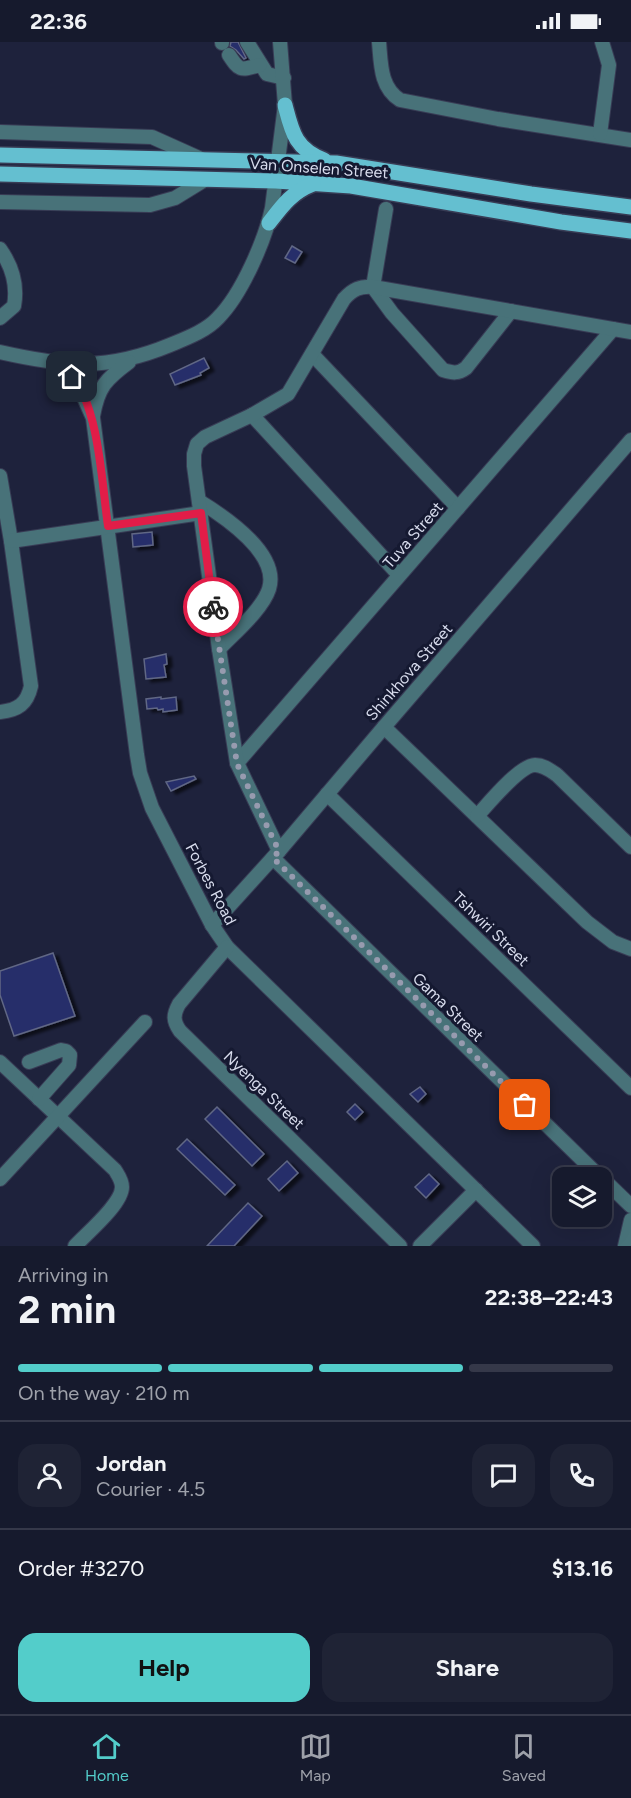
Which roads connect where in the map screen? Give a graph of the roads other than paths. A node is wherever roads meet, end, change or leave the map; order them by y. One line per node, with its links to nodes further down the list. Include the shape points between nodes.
1 (247, 42): 6 (street)
2 (280, 42): 7 (street)
3 (379, 42): 10 (street, via 384,81 400,100)
4 (602, 42): 10 (street, via 609,64)
5 (224, 47): 6 (street, via 240,69)
6 (260, 65): 7 (street, via 267,74)
7 (284, 78): 8 (street)
8 (285, 105): 14 (street); 15 (main road, via 298,144 313,155)
9 (0, 132): 13 (street, via 152,137)
10 (600, 134): 11 (street)
11 (631, 140)
12 (0, 155): 13 (main road, Van Onselen Street)
13 (201, 159): 14 (main road, Van Onselen Street)
14 (279, 161): 15 (main road, Van Onselen Street); 18 (street)
15 (336, 163): 21 (main road, Van Onselen Street)
16 (0, 174): 17 (main road, Van Onselen Street)
17 (206, 179): 18 (main road, Van Onselen Street); 20 (street, via 175,198 150,205)
18 (276, 181): 19 (main road, Van Onselen Street); 23 (street)
19 (316, 183): 23 (main road, via 295,193); 24 (main road, Van Onselen Street, via 386,190)
20 (0, 202)
21 (631, 207)
22 (386, 209): 26 (street)
23 (269, 223): 33 (street, via 233,299 219,317 190,336)
24 (631, 231)
25 (0, 249): 28 (street, via 10,264 16,293 14,306)
26 (373, 287): 27 (street); 27 (street, via 437,364 452,373 466,368); 32 (street, Gama Street, via 356,289 344,299)
27 (511, 311): 29 (street)
28 (0, 318)
29 (613, 329): 30 (street); 40 (street, Tuva Street)
30 (631, 332)
31 (0, 352): 34 (street)
32 (312, 354): 35 (street, Gama Street, via 288,394); 40 (street)
33 (134, 358): 34 (street, via 88,365); 36 (street, Forbes Road, via 102,386)
34 (52, 363): 36 (street, Forbes Road, via 76,382)
35 (252, 415): 39 (street, Gama Street, via 197,444 194,454); 43 (street)
36 (93, 418): 41 (street, Forbes Road)
37 (631, 440): 46 (street, Shinkhova Street)
38 (0, 476): 42 (street)
39 (200, 507): 41 (street); 44 (street, Gama Street); 44 (street, via 226,519 266,559 270,569 269,590 264,598)
40 (458, 508): 43 (street, Tuva Street)
41 (108, 526): 42 (street); 52 (street, Forbes Road, via 140,773 152,808)
42 (11, 542): 45 (street, via 31,686 24,704)
43 (399, 575): 47 (street, Tuva Street)
44 (219, 649): 47 (street, Gama Street)
45 (0, 712)
46 (384, 727): 48 (street, Shinkhova Street); 49 (street)
47 (237, 764): 51 (street, Gama Street)
48 (327, 794): 51 (street, Shinkhova Street); 58 (street, Tshwiri Street)
49 (477, 816): 50 (street, via 524,768 537,765 557,775); 54 (street, via 600,934)
50 (631, 848)
51 (276, 855): 52 (street, Shinkhova Street); 61 (street, Gama Street)
52 (212, 925): 53 (street, Forbes Road)
53 (227, 947): 64 (street, Forbes Road); 68 (street, Nyenga Street, via 179,1004 175,1024)
54 (631, 949)
55 (145, 1022): 60 (street)
56 (0, 1062): 59 (street)
57 (29, 1062): 59 (street, via 61,1050 69,1055 69,1065)
58 (631, 1088)
59 (39, 1099): 60 (street)
60 (58, 1116): 62 (street); 67 (street, via 121,1180 116,1202)
61 (590, 1167)
62 (0, 1179)
63 (612, 1188): 65 (street, Gama Street)
64 (476, 1190): 69 (street); 70 (street, Forbes Road)
65 (631, 1206)
66 (631, 1220): 71 (street)
67 (75, 1246)
68 (400, 1246)
69 (420, 1246)
70 (533, 1246)
71 (625, 1246)

